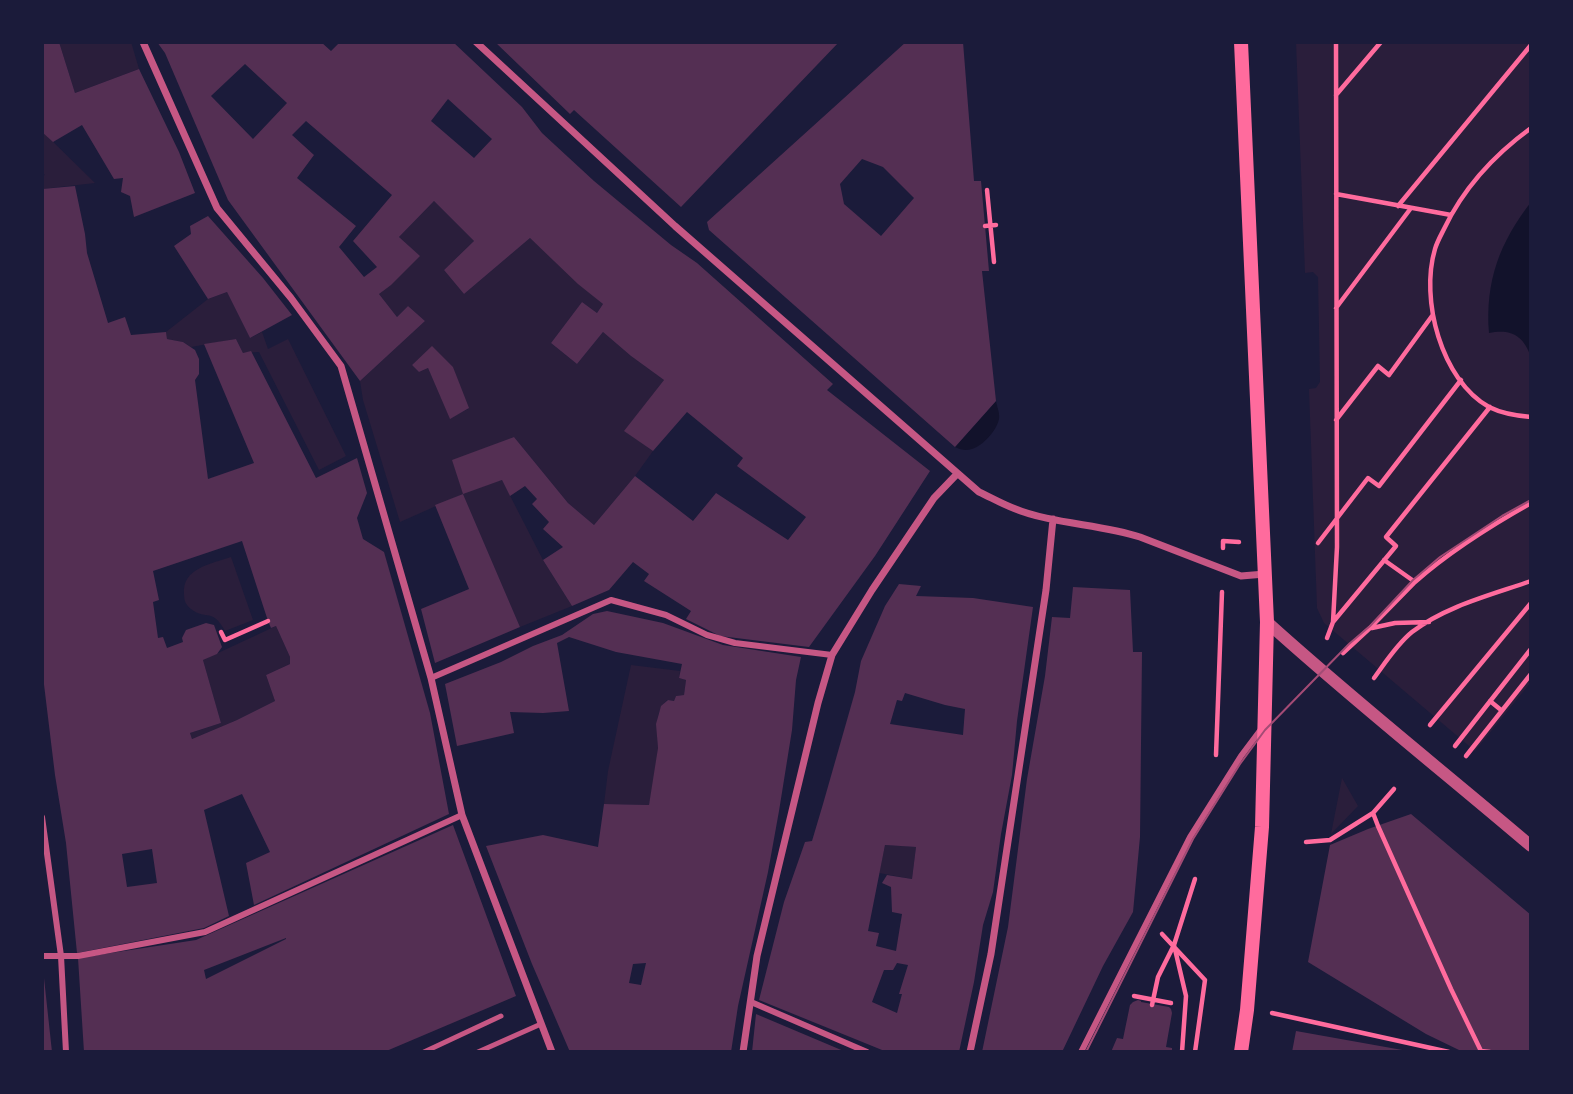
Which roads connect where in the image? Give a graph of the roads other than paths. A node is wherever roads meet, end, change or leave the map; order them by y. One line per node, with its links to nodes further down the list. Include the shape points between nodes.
1 (143, 42): 9 (street, via 217,208 341,366)
2 (476, 42): 4 (street, via 675,226)
3 (1241, 42): 6 (main road)
4 (957, 474): 5 (street, via 979,492 1015,509); 8 (street, via 934,498)
5 (1053, 519): 6 (street, via 1124,532 1241,576); 25 (street, via 996,927)
6 (1265, 574): 7 (main road)
7 (1267, 622): 10 (main road); 13 (street)
8 (832, 655): 9 (street, via 735,643 666,615 611,600); 16 (street, via 757,956)
9 (431, 678): 11 (street)
10 (1265, 723): 26 (street, via 1190,837); 27 (main road, via 1262,827)
11 (462, 815): 15 (street, via 205,932); 18 (street)
12 (42, 817): 15 (street)
13 (1531, 846)
14 (42, 956): 15 (street)
15 (61, 956): 19 (street)
16 (751, 1002): 23 (street); 24 (street)
17 (501, 1016): 20 (lane)
18 (541, 1024): 21 (lane); 22 (street)
19 (66, 1052)
20 (424, 1052)
21 (478, 1052)
22 (552, 1052)
23 (743, 1052)
24 (867, 1052)
25 (970, 1052)
26 (1081, 1052)
27 (1241, 1052)

